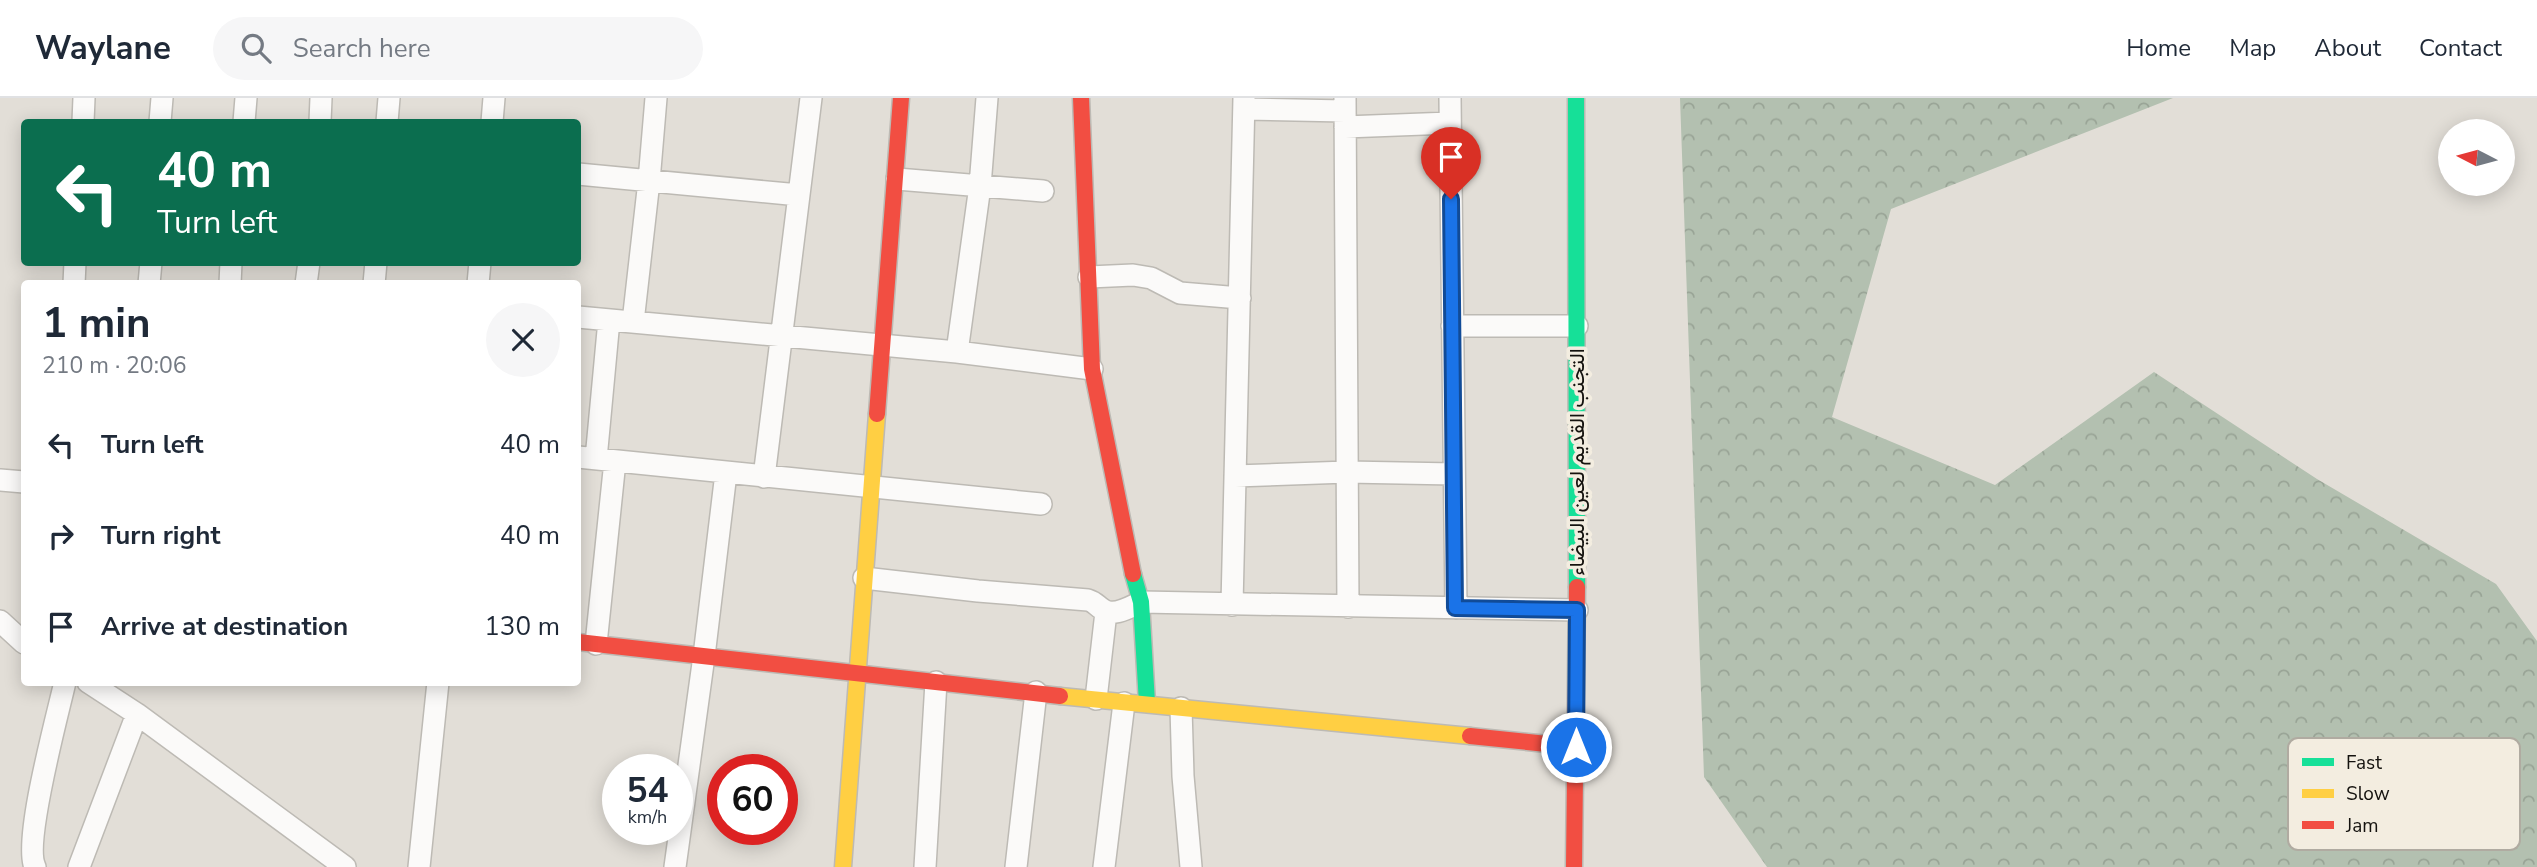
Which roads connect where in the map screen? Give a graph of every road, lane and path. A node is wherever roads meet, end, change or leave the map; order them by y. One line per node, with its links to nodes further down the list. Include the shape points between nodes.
1 (84, 98): 16 (street)
2 (162, 98): 17 (street)
3 (246, 98): 18 (street)
4 (321, 98): 19 (street)
5 (389, 98): 20 (street)
6 (494, 98): 21 (street)
7 (656, 98): 25 (street)
8 (811, 98): 28 (street)
9 (901, 98): 24 (street)
10 (987, 98): 26 (street)
11 (1081, 98): 29 (street)
12 (1450, 98): 22 (street)
13 (1576, 98): 34 (street, التجنب القديم لعين البيضاء)
14 (1245, 104): 15 (street); 30 (street)
15 (1345, 112): 22 (street); 41 (street)
16 (83, 119)
17 (160, 119)
18 (244, 119)
19 (320, 119)
20 (387, 119)
21 (492, 119)
22 (1450, 123): 35 (street)
23 (581, 174): 25 (street)
24 (897, 179): 26 (street); 37 (street)
25 (649, 181): 28 (street); 33 (street)
26 (980, 186): 27 (street); 38 (street)
27 (1042, 191)
28 (799, 195): 36 (street)
29 (1088, 277): 30 (street, via 1133,275 1151,278 1180,293); 39 (street)
30 (1240, 298): 45 (street)
31 (581, 317): 32 (street)
32 (609, 320): 33 (street); 40 (street)
33 (633, 322): 36 (street)
34 (1577, 326): 35 (street); 55 (street, التجنب القديم لعين البيضاء)
35 (1452, 327): 43 (street)
36 (781, 336): 37 (street); 44 (street)
37 (882, 345): 38 (street); 48 (street)
38 (957, 352): 39 (street)
39 (1091, 369): 51 (street)
40 (596, 459): 42 (street); 59 (street)
41 (1347, 472): 43 (street); 45 (street); 53 (street)
42 (726, 473): 44 (street); 60 (street)
43 (1454, 474): 54 (street)
44 (764, 477): 48 (street)
45 (1235, 477): 52 (street)
46 (0, 480): 47 (street)
47 (21, 482)
48 (873, 487): 49 (street); 50 (street)
49 (1041, 504)
50 (864, 578): 56 (street, via 1088,600); 61 (street)
51 (1141, 603): 52 (street); 56 (street); 69 (street)
52 (1232, 605): 53 (street)
53 (1348, 607): 54 (street)
54 (1455, 608): 55 (street)
55 (1577, 610): 72 (street, التجنب القديم لعين البيضاء)
56 (1107, 612): 67 (street)
57 (0, 621): 58 (street)
58 (21, 640)
59 (587, 643): 60 (street)
60 (705, 656): 61 (street); 77 (street)
61 (858, 673): 62 (street); 78 (street)
62 (936, 682): 66 (street); 79 (street)
63 (64, 686): 73 (street, via 36,813 31,845)
64 (94, 686): 71 (street)
65 (439, 686): 76 (street)
66 (1036, 692): 67 (street); 80 (street)
67 (1096, 699): 68 (street)
68 (1124, 703): 69 (street); 81 (street)
69 (1147, 703): 70 (street)
70 (1181, 708): 72 (street); 82 (street)
71 (137, 714): 74 (street); 75 (street)
72 (1576, 747): 83 (street, التجنب القديم لعين البيضاء)
73 (35, 867)
74 (79, 867)
75 (345, 867)
76 (419, 867)
77 (675, 867)
78 (844, 867)
79 (925, 867)
80 (1016, 867)
81 (1104, 867)
82 (1191, 867)
83 (1574, 867)

